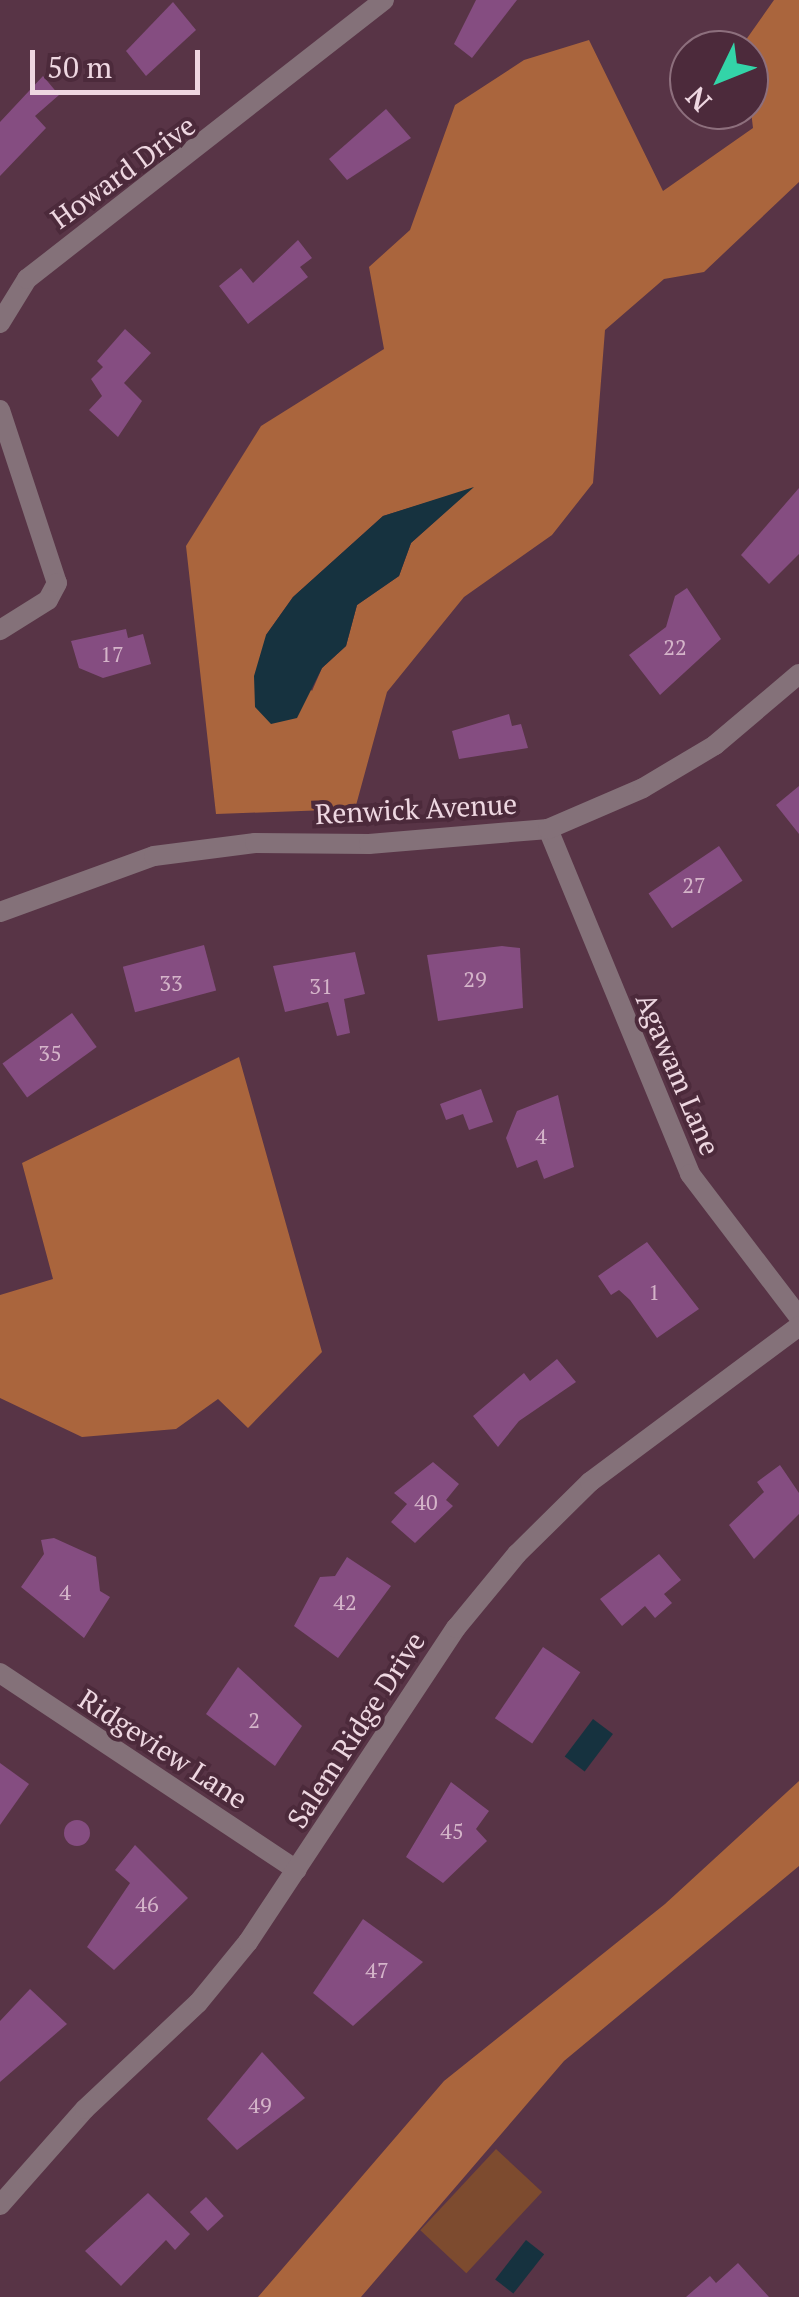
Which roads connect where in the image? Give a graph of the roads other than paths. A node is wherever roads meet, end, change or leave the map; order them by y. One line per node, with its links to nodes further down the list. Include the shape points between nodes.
1 (384, 0): 2 (street, Howard Drive, via 27,280)
2 (0, 322)
3 (0, 410): 4 (street, via 57,583 48,600)
4 (0, 630)
5 (799, 674): 6 (street, Renwick Avenue, via 715,745 643,788)
6 (548, 829): 7 (street, Renwick Avenue, via 369,844 255,842 154,856); 8 (street, Agawam Lane, via 690,1174)
7 (0, 912)
8 (799, 1317)
9 (799, 1326): 11 (street, Salem Ridge Drive, via 590,1482 517,1554 456,1628)
10 (0, 1673): 11 (street, Ridgeview Lane)
11 (297, 1870): 12 (street, Salem Ridge Drive, via 198,2003 85,2109)
12 (0, 2206)

